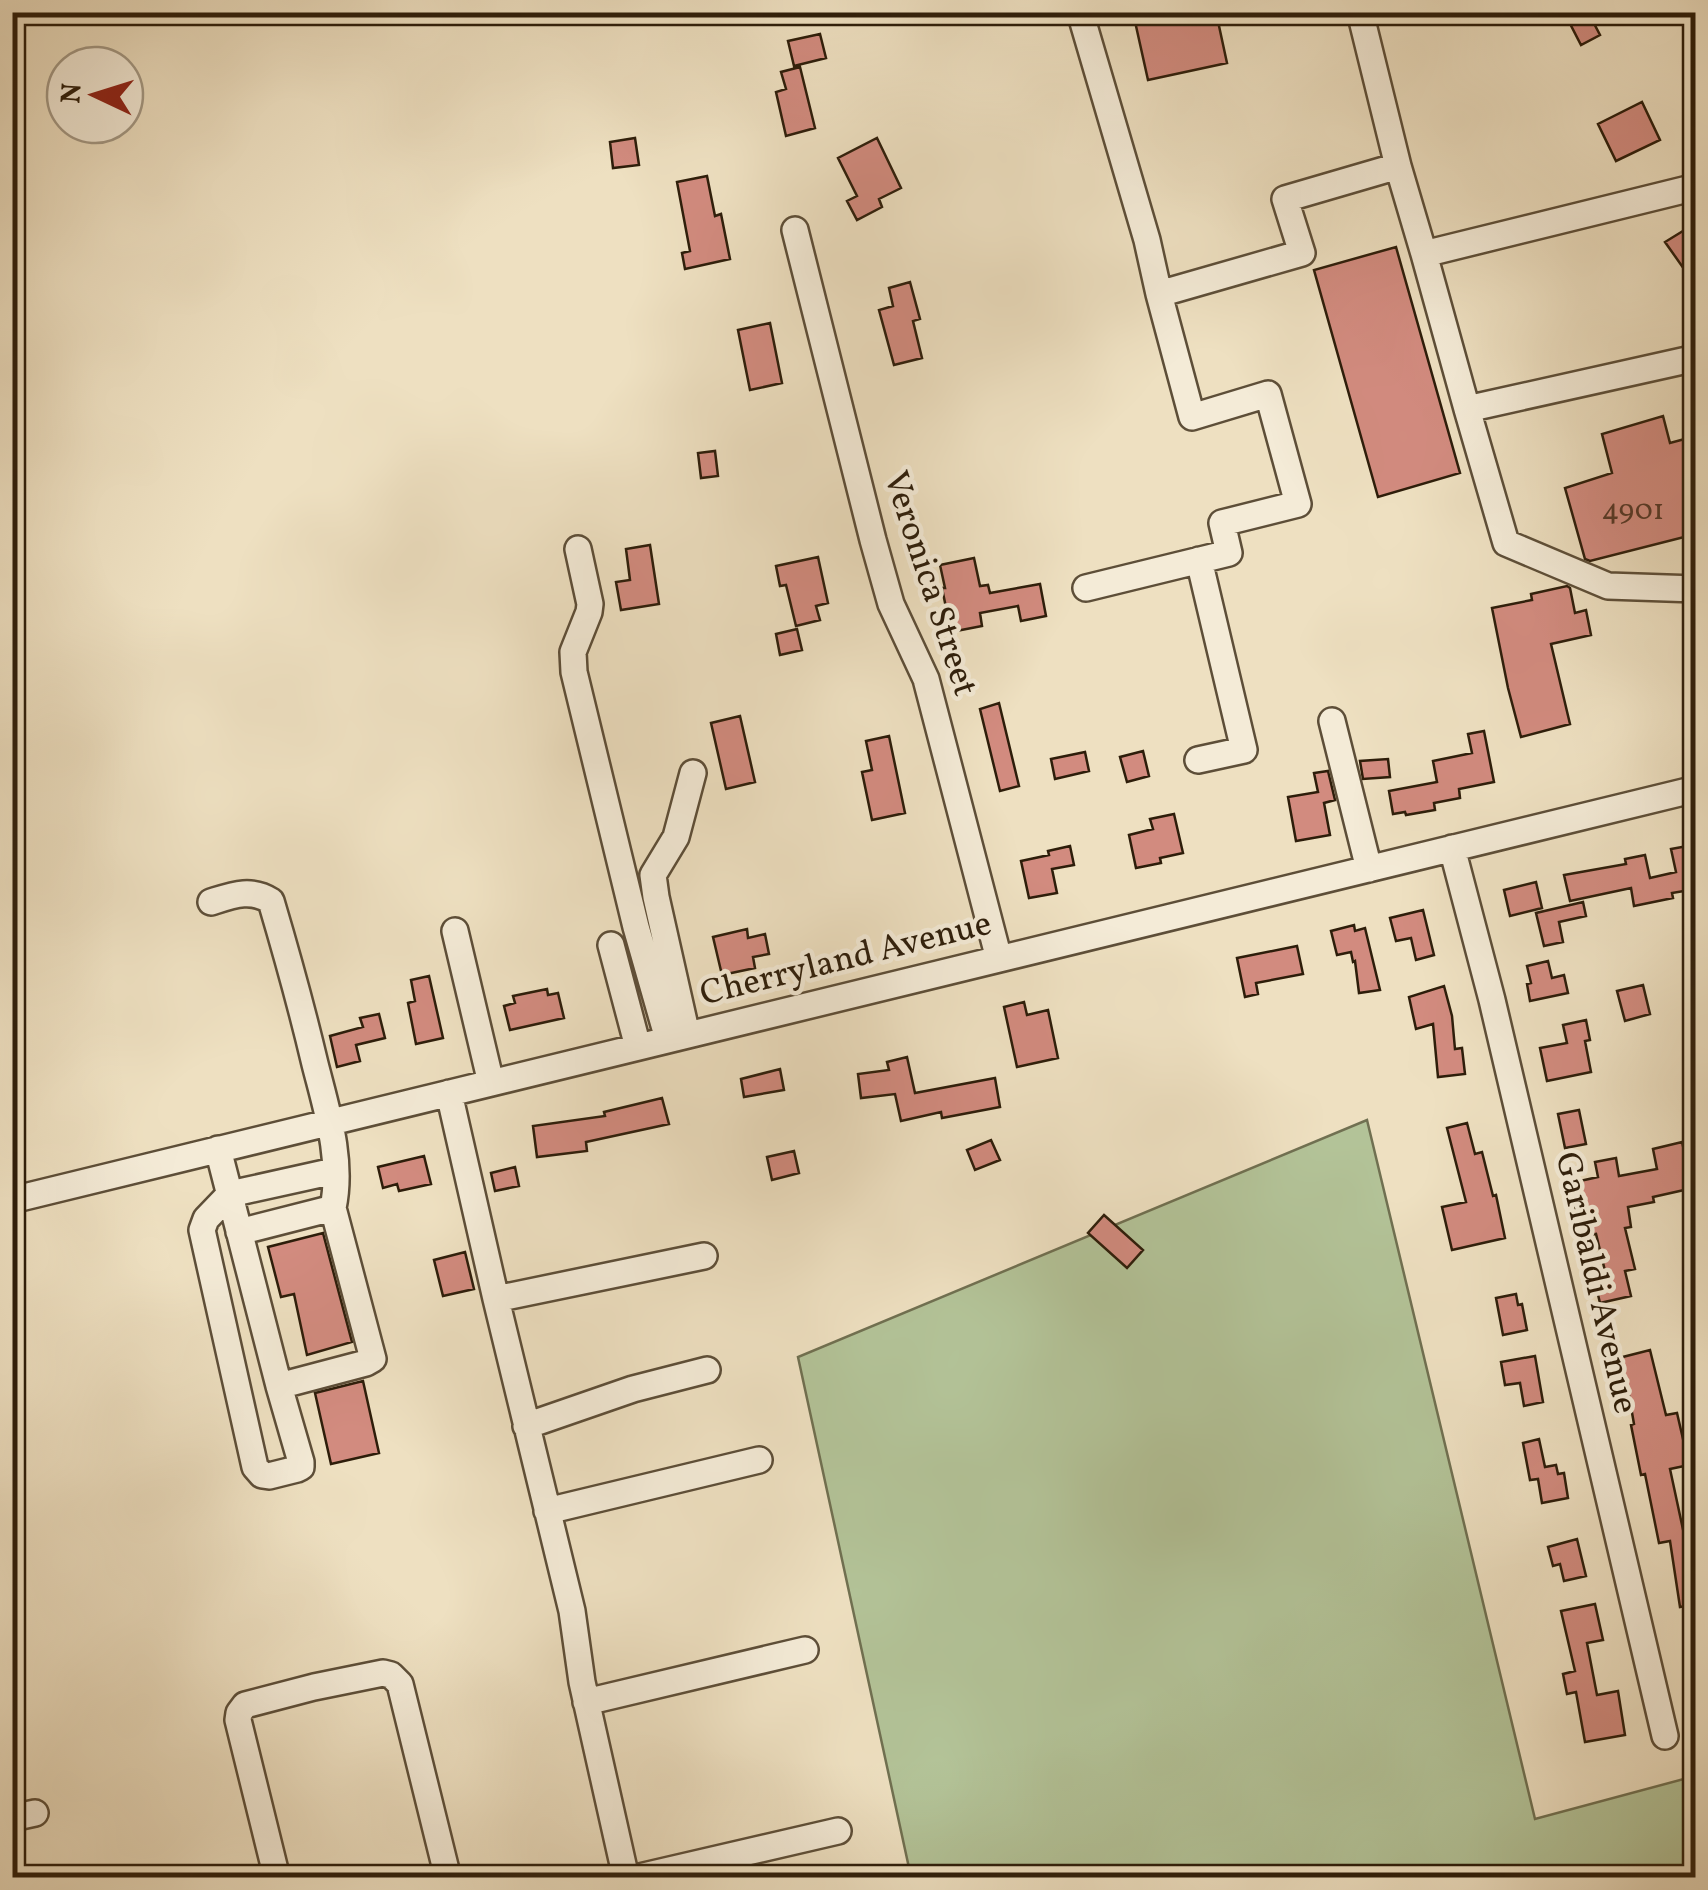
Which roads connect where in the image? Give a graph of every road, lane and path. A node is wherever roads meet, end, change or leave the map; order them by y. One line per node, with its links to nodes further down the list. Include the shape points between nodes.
1 (1080, 12): 7 (street)
2 (1360, 12): 3 (street)
3 (1398, 166): 6 (street); 7 (street, via 1285,199 1302,253)
4 (1696, 187): 6 (street)
5 (795, 230): 23 (street, Veronica Street, via 882,572 926,679)
6 (1424, 254): 9 (street)
7 (1159, 294): 11 (street, via 1192,417 1268,394 1298,504 1222,523 1229,553)
8 (1696, 358): 9 (street)
9 (1467, 409): 13 (street, via 1506,543 1608,586)
10 (578, 549): 24 (street, via 590,604 573,652 574,672 636,927)
11 (1199, 560): 12 (street); 15 (street, via 1244,750)
12 (1086, 588)
13 (1696, 589)
14 (1332, 720): 19 (street)
15 (1198, 760)
16 (693, 774): 24 (street, via 676,837 653,875)
17 (1696, 789): 18 (street, Cherryland Avenue)
18 (1452, 848): 19 (street, Cherryland Avenue); 44 (street, Garibaldi Avenue)
19 (1369, 869): 23 (street, Cherryland Avenue)
20 (211, 902): 28 (street, via 248,892 271,901)
21 (455, 932): 26 (street)
22 (612, 945): 25 (street)
23 (999, 959): 24 (street, Cherryland Avenue)
24 (678, 1037): 25 (street, Cherryland Avenue)
25 (638, 1046): 26 (street, Cherryland Avenue)
26 (491, 1082): 27 (street, Cherryland Avenue)
27 (449, 1093): 28 (street, Cherryland Avenue); 36 (street)
28 (329, 1122): 29 (street, Cherryland Avenue); 30 (street)
29 (218, 1149): 31 (street); 32 (street, Cherryland Avenue)
30 (334, 1171): 31 (street); 33 (street)
31 (230, 1194): 34 (street); 38 (street, via 206,1219 203,1243 255,1467 269,1476 300,1467)
32 (12, 1200)
33 (333, 1208): 34 (street); 38 (street, via 373,1359)
34 (240, 1232): 38 (street)
35 (704, 1256): 36 (street)
36 (496, 1299): 39 (street)
37 (707, 1370): 39 (street)
38 (278, 1386)
39 (526, 1426): 41 (street)
40 (758, 1460): 41 (street)
41 (547, 1511): 43 (street)
42 (805, 1650): 43 (street)
43 (586, 1702): 48 (street)
44 (1665, 1736)
45 (838, 1831): 49 (street)
46 (277, 1878): 47 (street, via 239,1713 245,1705 384,1673 400,1684)
47 (448, 1878)
48 (626, 1878)
49 (634, 1878)

